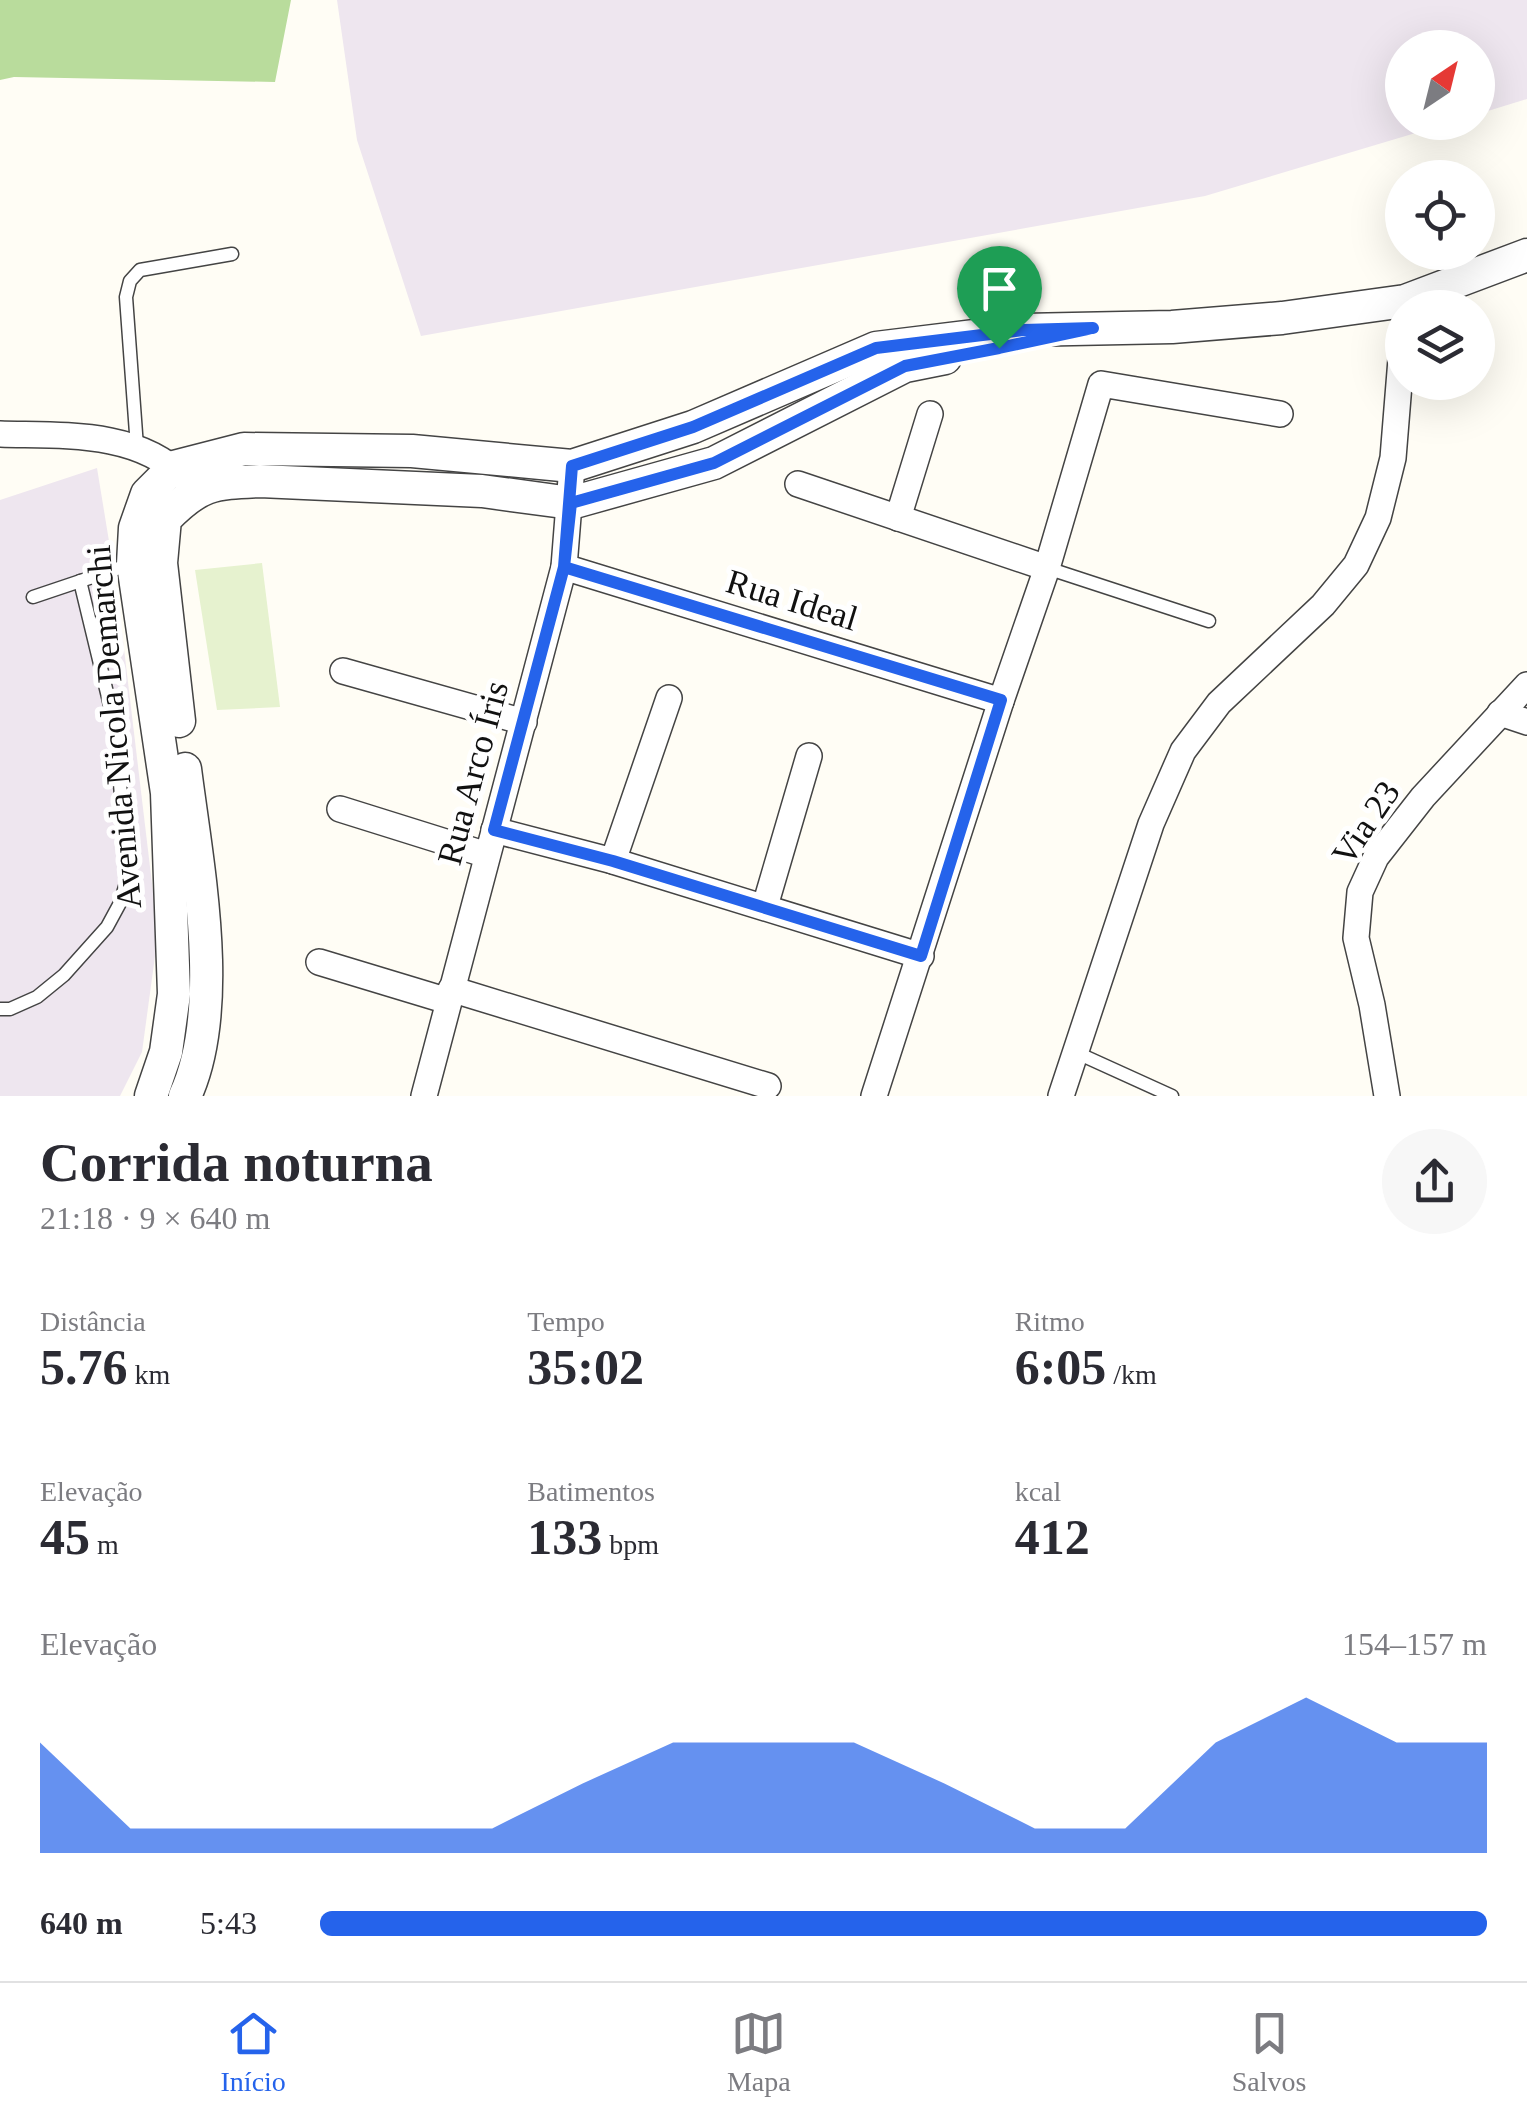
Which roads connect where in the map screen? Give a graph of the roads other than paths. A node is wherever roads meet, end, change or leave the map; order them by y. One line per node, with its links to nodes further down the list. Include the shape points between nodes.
1 (232, 254): 10 (lane, via 140,270 130,281)
2 (1527, 255): 3 (street)
3 (1440, 290)
4 (1385, 306): 5 (street, via 1172,328)
5 (1093, 328): 11 (street, via 876,348 693,427); 14 (street, via 905,366 714,463)
6 (1398, 400): 38 (street, via 1378,518 1356,565 1219,703 1184,751 1150,824)
7 (930, 414): 15 (street)
8 (1280, 414): 18 (street, via 1101,384)
9 (0, 434): 10 (street)
10 (137, 447): 12 (street)
11 (572, 466): 12 (street, via 412,451 244,449); 14 (street, Rua Arco Íris)
12 (185, 479): 14 (street, via 482,491); 16 (street, Avenida Nicola Demarchi, via 147,494 135,528); 41 (street, Avenida Nicola Demarchi, via 165,519 161,563 203,910 205,1011)
13 (798, 484): 15 (street)
14 (571, 503): 17 (street, Rua Arco Íris)
15 (898, 518): 18 (street)
16 (133, 564): 19 (lane); 40 (street, Avenida Nicola Demarchi, via 167,793 174,994)
17 (564, 567): 25 (street, Rua Ideal); 27 (street, Rua Arco Íris)
18 (1047, 568): 21 (lane); 25 (street)
19 (80, 580): 20 (lane); 37 (lane, via 115,726 128,877 107,926 64,975 37,997)
20 (33, 598)
21 (1210, 621)
22 (343, 671): 27 (street)
23 (1527, 684): 26 (street, Via 23)
24 (669, 698): 32 (street)
25 (1001, 700): 34 (street)
26 (1500, 713): 28 (street); 46 (street, Via 23, via 1376,857 1360,892 1356,938)
27 (524, 722): 31 (street, Rua Arco Íris)
28 (1527, 722)
29 (809, 756): 33 (street)
30 (340, 809): 31 (street)
31 (490, 843): 32 (street); 36 (street, Rua Arco Íris)
32 (613, 861): 33 (street)
33 (765, 906): 34 (street)
34 (921, 956): 43 (street)
35 (319, 962): 36 (street)
36 (450, 995): 39 (street); 42 (street, Rua Arco Íris)
37 (0, 1009)
38 (1075, 1052): 44 (street); 45 (lane)
39 (768, 1086)
40 (151, 1096)
41 (185, 1096)
42 (424, 1096)
43 (874, 1096)
44 (1061, 1096)
45 (1172, 1096)
46 (1386, 1096)

